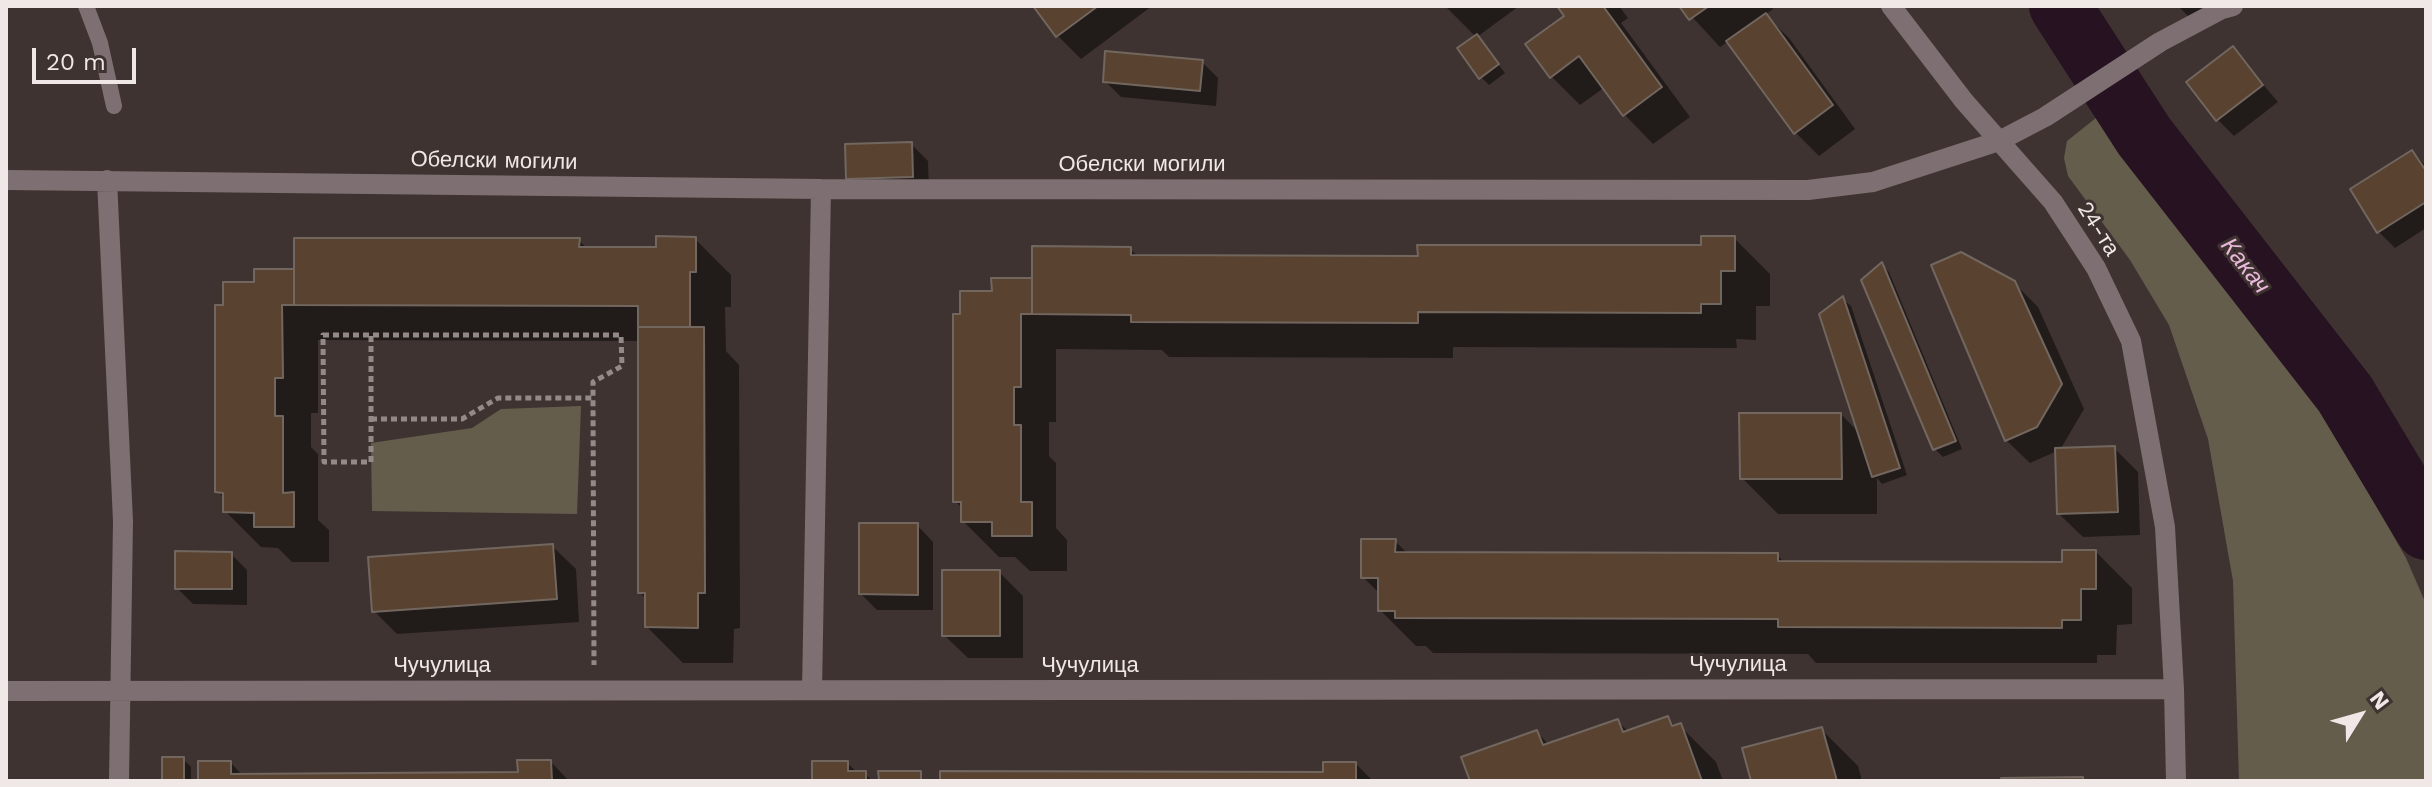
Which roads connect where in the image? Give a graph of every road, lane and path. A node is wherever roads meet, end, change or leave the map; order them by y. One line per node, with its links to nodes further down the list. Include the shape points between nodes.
1 (86, 6): 4 (lane)
2 (1891, 6): 5 (street, 24-та)
3 (2233, 6): 5 (street, Обелски могили, via 2160,42)
4 (114, 106)
5 (1999, 141): 8 (street, Обелски могили, via 1873,182 1808,190); 12 (street, 24-та, via 2053,202 2096,268 2131,341 2165,527)
6 (6, 180): 7 (street, Обелски могили)
7 (107, 180): 8 (street, Обелски могили); 16 (street, via 123,521)
8 (821, 189): 14 (street)
9 (371, 336): 10 (path, via 621,335 622,366 593,382); 11 (path); 11 (path, via 323,335 324,462 371,462)
10 (593, 398): 11 (path, via 498,398 462,419); 13 (path)
11 (371, 419)
12 (2174, 689): 14 (street, Чучулица); 18 (street, 24-та)
13 (594, 690): 14 (street, Чучулица); 16 (street, Чучулица)
14 (812, 690)
15 (6, 691): 16 (street, Чучулица)
16 (121, 691): 17 (street)
17 (119, 781)
18 (2176, 781)

